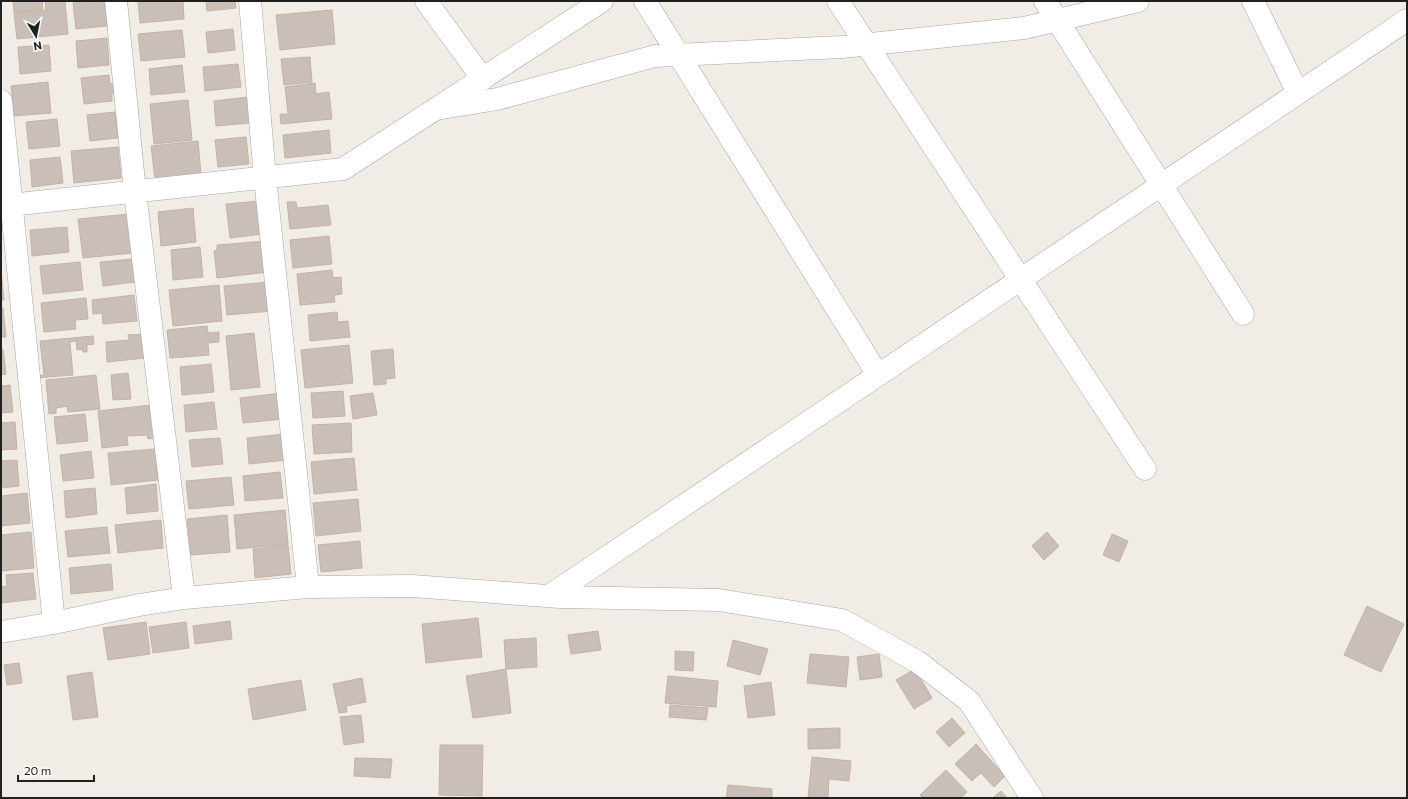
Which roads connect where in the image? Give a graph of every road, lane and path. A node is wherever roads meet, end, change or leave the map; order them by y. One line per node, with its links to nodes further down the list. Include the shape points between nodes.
1 (116, 1): 20 (street)
2 (250, 1): 18 (street)
3 (426, 1): 14 (street)
4 (602, 1): 14 (street)
5 (645, 1): 13 (street)
6 (838, 1): 12 (street)
7 (1045, 1): 10 (street)
8 (1138, 1): 10 (street)
9 (1253, 1): 15 (street)
10 (1057, 20): 12 (street, via 1024,28); 19 (street)
11 (1407, 20): 15 (street)
12 (865, 45): 13 (street); 22 (street)
13 (679, 55): 17 (street, via 655,56 497,100); 24 (street)
14 (483, 78): 17 (street)
15 (1298, 93): 19 (street)
16 (1, 101): 21 (street)
17 (436, 109): 18 (street, via 343,169)
18 (266, 178): 20 (street); 26 (street)
19 (1161, 185): 22 (street); 23 (street)
20 (135, 192): 21 (street); 28 (street)
21 (6, 206): 29 (street)
22 (1020, 280): 24 (street); 25 (street)
23 (1243, 314)
24 (878, 375): 27 (street)
25 (1145, 469)
26 (308, 587): 27 (street, via 412,586); 28 (street)
27 (549, 596): 31 (street, via 719,600 842,620 918,662 969,701)
28 (184, 598): 29 (street)
29 (54, 623): 30 (street)
30 (1, 632)
31 (1032, 798)

